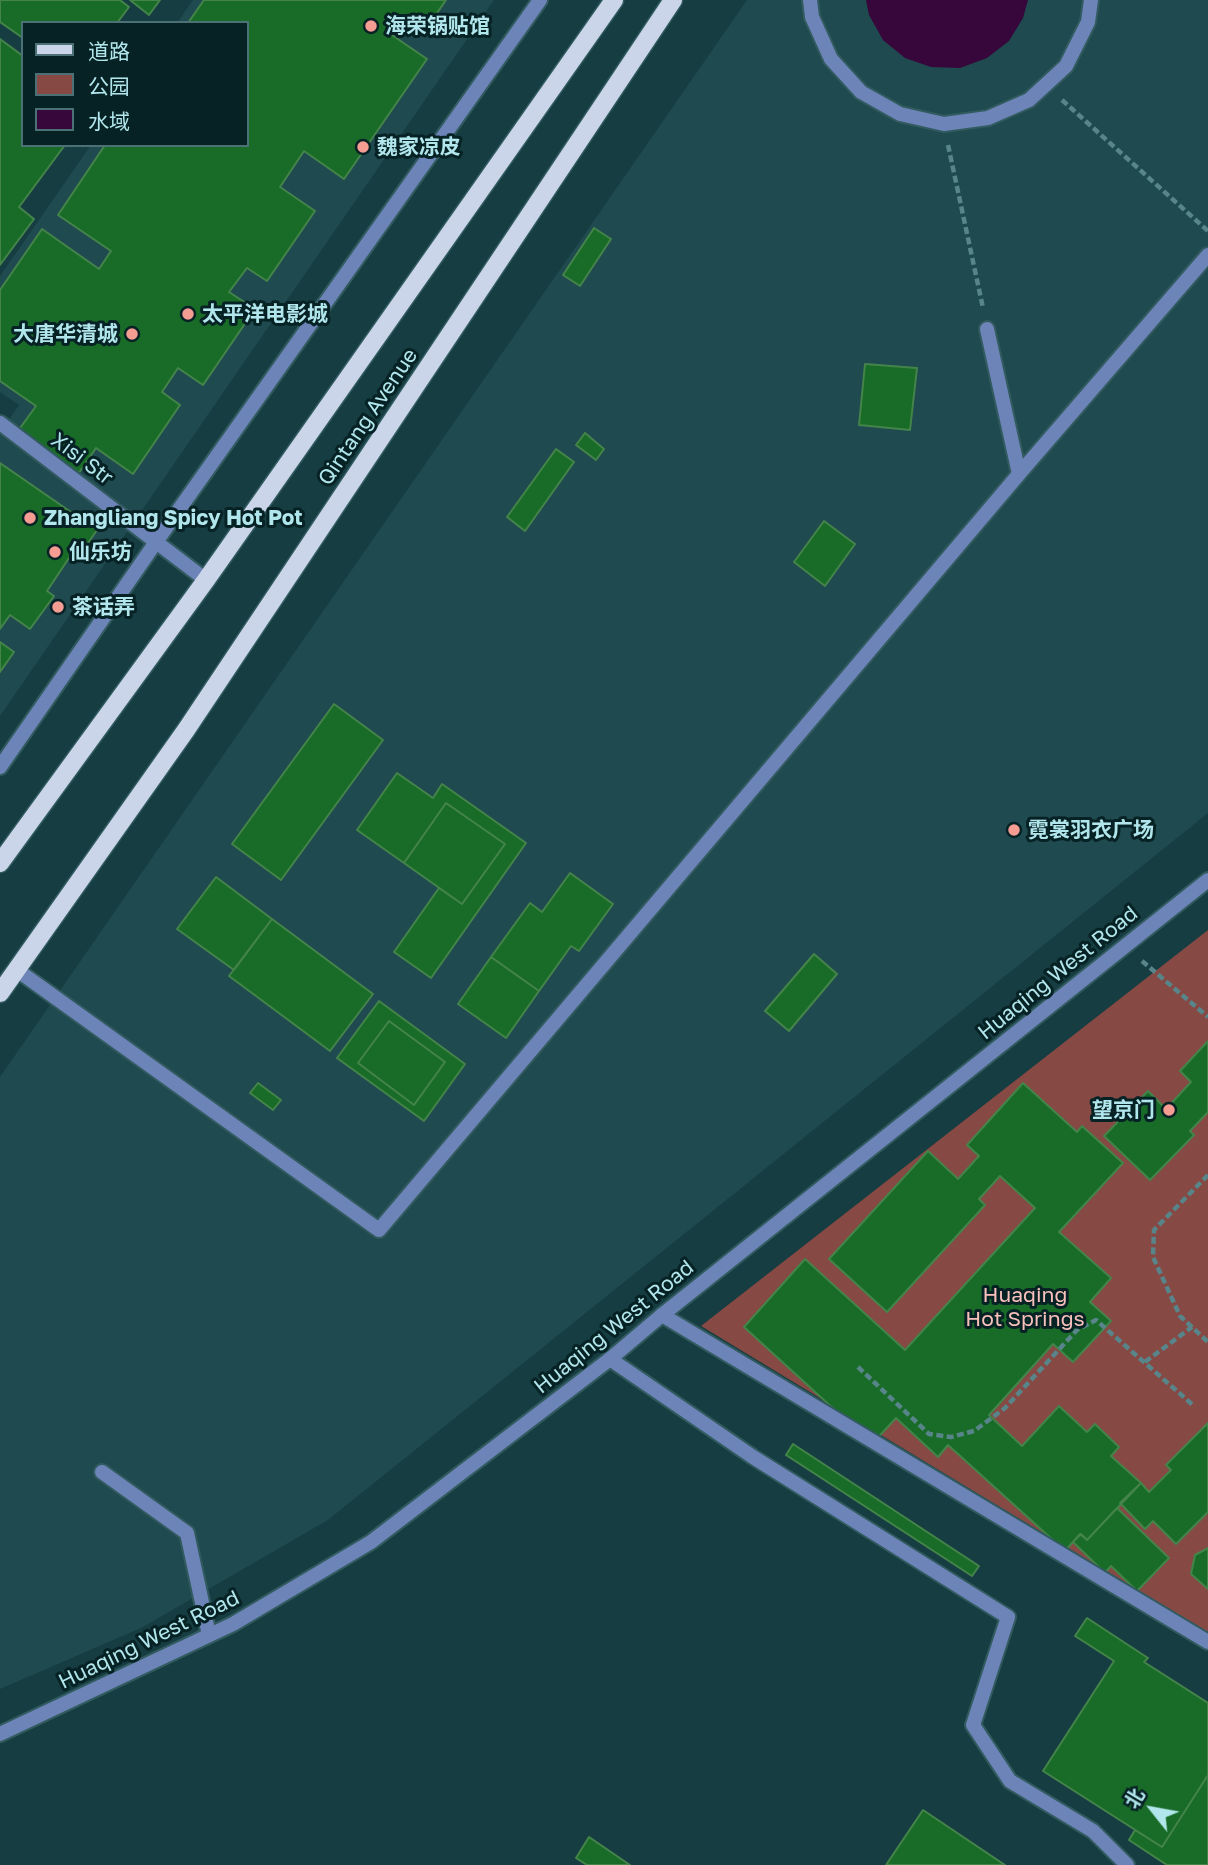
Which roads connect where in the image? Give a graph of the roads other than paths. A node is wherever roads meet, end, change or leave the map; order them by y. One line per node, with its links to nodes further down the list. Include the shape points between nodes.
1 (540, 0): 10 (street)
2 (614, 0): 11 (main road, Qintang Avenue)
3 (673, 0): 15 (main road, Qintang Avenue, via 194,718)
4 (810, 0): 5 (street, via 812,18 831,59 861,92 900,114 943,124 988,118 1029,100 1066,66 1088,22)
5 (1091, 0)
6 (1208, 255): 9 (street)
7 (988, 329): 9 (street)
8 (0, 423): 10 (street, Xisi Str)
9 (1018, 474): 15 (street, via 379,1230)
10 (156, 542): 11 (street, Xisi Str); 12 (street)
11 (205, 580): 13 (main road, Qintang Avenue)
12 (0, 767)
13 (0, 863)
14 (1208, 880): 17 (street, Huaqing West Road)
15 (17, 970): 16 (main road, Qintang Avenue)
16 (0, 993)
17 (662, 1315): 18 (street, Huaqing West Road); 21 (street)
18 (610, 1359): 20 (street, Huaqing West Road, via 371,1542); 23 (street, via 753,1457 1008,1617 973,1725 1010,1781 1093,1831)
19 (102, 1472): 20 (street, via 187,1533)
20 (209, 1635): 22 (street, Huaqing West Road)
21 (1208, 1642)
22 (0, 1734)
23 (1128, 1865)

